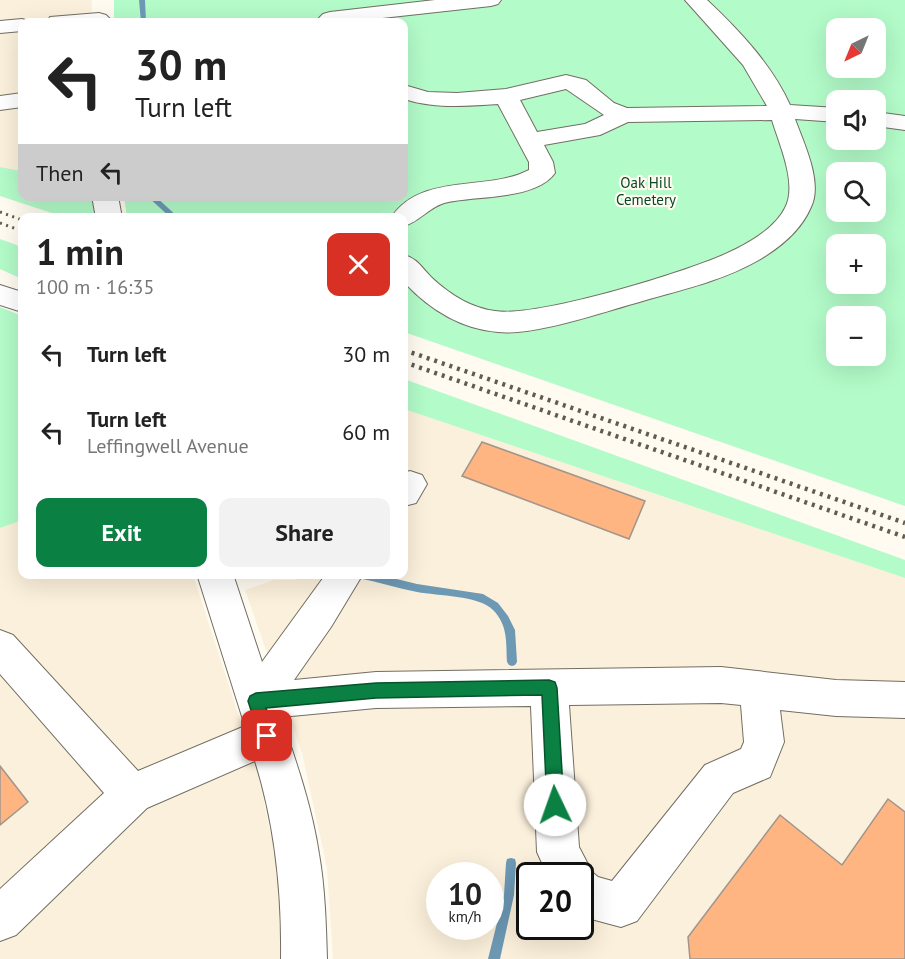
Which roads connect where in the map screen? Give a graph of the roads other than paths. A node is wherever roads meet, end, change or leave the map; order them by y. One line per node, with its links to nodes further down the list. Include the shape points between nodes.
1 (65, 0): 6 (street, via 60,4)
2 (314, 0): 8 (street)
3 (491, 0): 9 (street)
4 (695, 0): 16 (street, via 748,59)
5 (100, 14): 7 (street)
6 (58, 18)
7 (79, 18)
8 (330, 18)
9 (348, 18)
10 (18, 25): 11 (street)
11 (0, 27)
12 (408, 93): 13 (street, via 436,99)
13 (506, 96): 18 (street, via 566,82 578,85 606,108); 21 (street)
14 (18, 101): 15 (street)
15 (0, 103)
16 (781, 112): 17 (street); 18 (street); 23 (street, via 803,193 784,228 745,255 598,304 544,318 500,323 473,317 444,303)
17 (826, 114)
18 (624, 115): 21 (street, via 591,130)
19 (886, 120): 20 (street)
20 (905, 123)
21 (531, 140): 22 (street, via 542,173 533,179 516,186 432,198)
22 (408, 214)
23 (408, 269)
24 (0, 295): 25 (street)
25 (18, 301)
26 (217, 579): 32 (street)
27 (341, 582): 32 (street)
28 (0, 647): 33 (street)
29 (549, 688): 30 (street, via 721,685); 32 (street, via 376,690); 34 (street, via 558,852)
30 (759, 689): 31 (street, via 836,698); 35 (street, via 764,742 756,763 718,779 621,904)
31 (905, 700)
32 (261, 718): 33 (street); 37 (street, via 280,775 298,853)
33 (132, 794): 36 (street)
34 (564, 862)
35 (594, 898)
36 (0, 919)
37 (304, 959)

